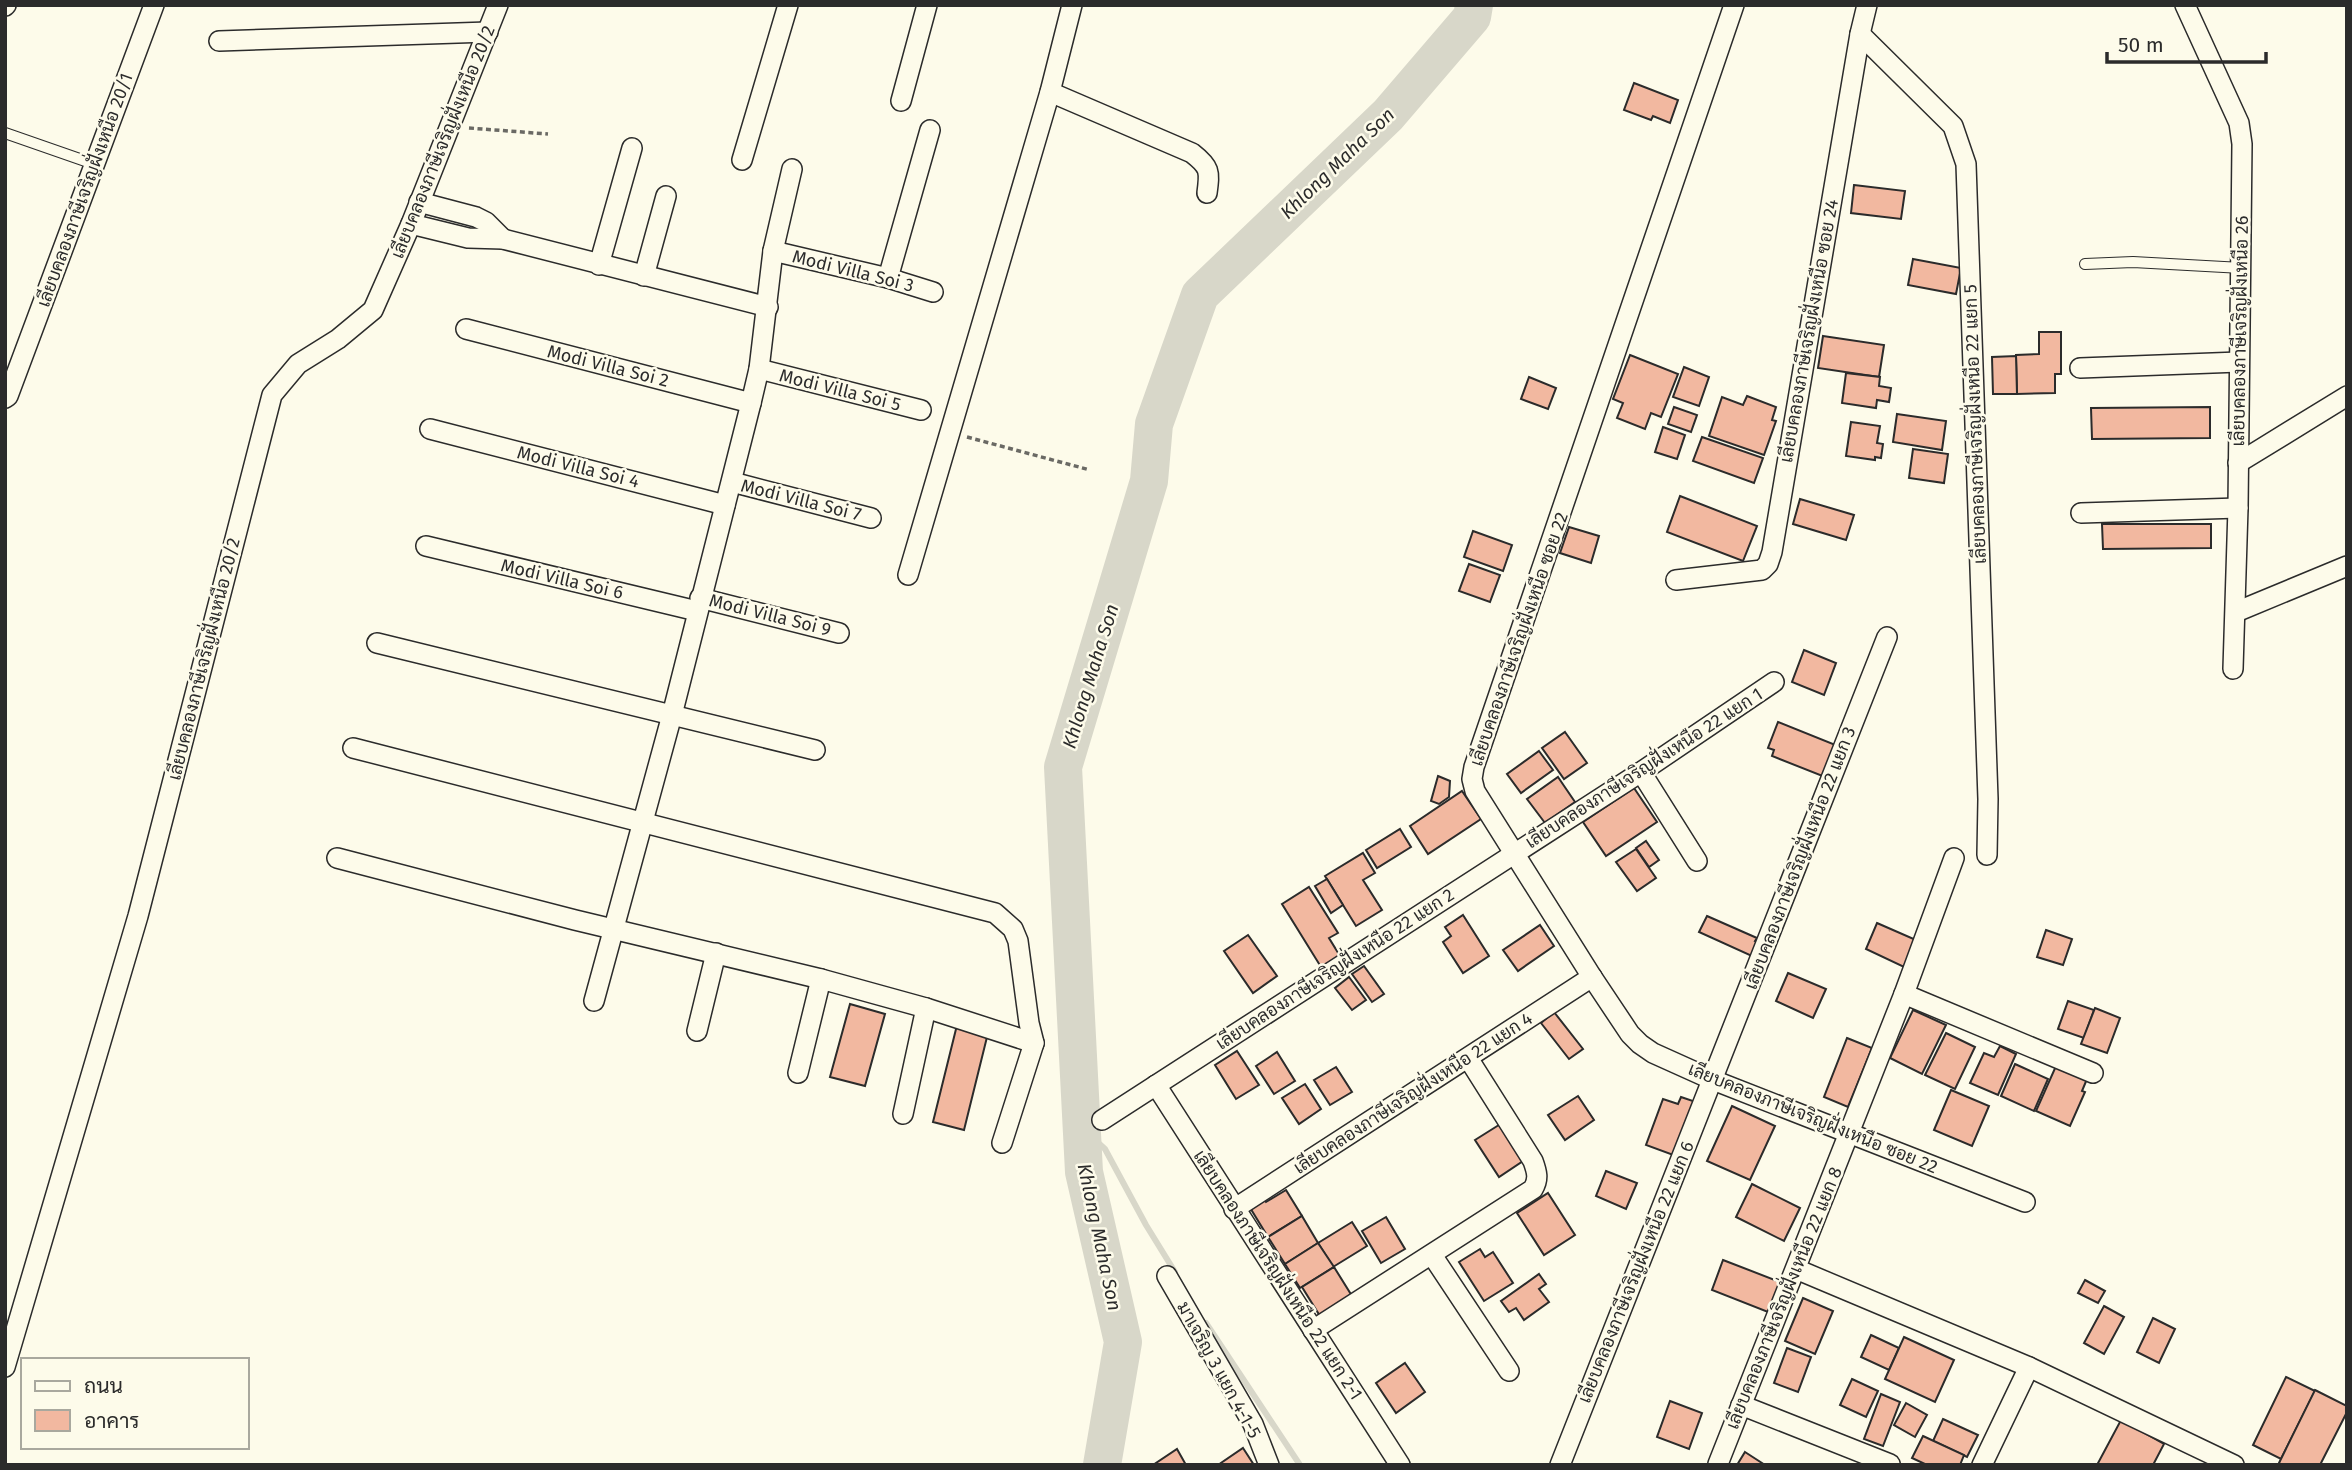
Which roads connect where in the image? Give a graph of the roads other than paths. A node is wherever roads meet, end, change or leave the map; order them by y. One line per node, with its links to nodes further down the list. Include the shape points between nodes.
1 (154, 5): 18 (street, เลียบคลองภาษีเจริญฝั่งเหนือ 20/1)
2 (498, 5): 9 (street, เลียบคลองภาษีเจริญฝั่งเหนือ 20/2)
3 (788, 5): 17 (street)
4 (927, 5): 13 (street)
5 (1072, 5): 12 (street)
6 (1734, 5): 64 (street, เลียบคลองภาษีเจริญฝั่งเหนือ ซอย 22, via 1474,767 1475,790)
7 (1867, 5): 10 (street, เลียบคลองภาษีเจริญฝั่งเหนือ ซอย 24)
8 (2185, 5): 28 (street, เลียบคลองภาษีเจริญฝั่งเหนือ 26, via 2239,123)
9 (488, 32): 11 (street); 22 (street, เลียบคลองภาษีเจริญฝั่งเหนือ 20/2)
10 (1860, 34): 51 (street, เลียบคลองภาษีเจริญฝั่งเหนือ ซอย 24, via 1768,564 1762,570); 65 (street, เลียบคลองภาษีเจริญฝั่งเหนือ 22 แยก 5, via 1953,126 1966,164)
11 (219, 41)
12 (1050, 92): 20 (street, via 1192,153 1210,174); 50 (street)
13 (901, 101)
14 (930, 131): 30 (street)
15 (5, 133): 18 (lane)
16 (632, 148): 27 (street)
17 (741, 160)
18 (94, 164): 38 (street, เลียบคลองภาษีเจริญฝั่งเหนือ 20/1)
19 (792, 169): 25 (street)
20 (1208, 193)
21 (666, 196): 29 (street)
22 (419, 202): 23 (street, เลียบคลองภาษีเจริญฝั่งเหนือ 20/2); 24 (street, via 476,217)
23 (411, 224): 24 (street, via 468,238); 93 (street, เลียบคลองภาษีเจริญฝั่งเหนือ 20/2, via 373,310 298,364 272,395 138,916)
24 (503, 239): 27 (street)
25 (773, 251): 30 (street, Modi Villa Soi 3); 32 (street)
26 (2085, 264): 28 (lane)
27 (599, 265): 29 (street)
28 (2242, 268): 34 (street, เลียบคลองภาษีเจริญฝั่งเหนือ 26)
29 (644, 276): 32 (street)
30 (888, 278): 31 (street, Modi Villa Soi 3)
31 (933, 292)
32 (768, 307): 36 (street)
33 (466, 330): 39 (street, Modi Villa Soi 2)
34 (2239, 362): 35 (street); 42 (street, เลียบคลองภาษีเจริญฝั่งเหนือ 26)
35 (2080, 368)
36 (759, 369): 39 (street); 40 (street, Modi Villa Soi 5)
37 (2347, 396): 42 (street)
38 (5, 398)
39 (751, 403): 43 (street)
40 (921, 410)
41 (430, 429): 44 (street, Modi Villa Soi 4)
42 (2238, 463): 45 (street, เลียบคลองภาษีเจริญฝั่งเหนือ 26)
43 (732, 482): 44 (street); 47 (street, Modi Villa Soi 7)
44 (725, 505): 52 (street)
45 (2238, 508): 46 (street); 53 (street, เลียบคลองภาษีเจริญฝั่งเหนือ 26)
46 (2081, 513)
47 (871, 518)
48 (426, 546): 52 (street, Modi Villa Soi 6)
49 (2347, 566): 53 (street)
50 (908, 575)
51 (1676, 580)
52 (699, 605): 54 (street, Modi Villa Soi 9); 59 (street)
53 (2236, 612): 57 (street, เลียบคลองภาษีเจริญฝั่งเหนือ 26)
54 (839, 633)
55 (1887, 637): 81 (street, เลียบคลองภาษีเจริญฝั่งเหนือ 22 แยก 3)
56 (377, 643): 59 (street)
57 (2233, 669)
58 (1774, 682): 62 (street, เลียบคลองภาษีเจริญฝั่งเหนือ 22 แยก 1)
59 (672, 715): 61 (street); 63 (street)
60 (353, 748): 63 (street)
61 (815, 750)
62 (1641, 772): 64 (street, เลียบคลองภาษีเจริญฝั่งเหนือ 22 แยก 1); 68 (street)
63 (642, 822): 69 (street); 77 (street, via 995,913 1013,929 1018,941)
64 (1514, 853): 71 (street, เลียบคลองภาษีเจริญฝั่งเหนือ ซอย 22); 82 (street, เลียบคลองภาษีเจริญฝั่งเหนือ 22 แยก 2)
65 (1987, 855)
66 (337, 858): 69 (street)
67 (1954, 858): 73 (street)
68 (1697, 861)
69 (613, 928): 70 (street); 74 (street)
70 (716, 953): 72 (street); 76 (street)
71 (1592, 976): 78 (street, เลียบคลองภาษีเจริญฝั่งเหนือ 22 แยก 4); 81 (street, เลียบคลองภาษีเจริญฝั่งเหนือ ซอย 22, via 1640,1044)
72 (821, 979): 75 (street); 79 (street)
73 (1904, 993): 80 (street); 85 (street)
74 (594, 1001)
75 (926, 1008): 77 (street); 83 (street)
76 (697, 1031)
77 (1034, 1043): 86 (street)
78 (1468, 1058): 88 (street, เลียบคลองภาษีเจริญฝั่งเหนือ 22 แยก 4); 89 (street, via 1533,1161 1537,1182)
79 (798, 1073)
80 (2093, 1073)
81 (1713, 1080): 85 (street, เลียบคลองภาษีเจริญฝั่งเหนือ ซอย 22); 100 (street, เลียบคลองภาษีเจริญฝั่งเหนือ 22 แยก 6)
82 (1156, 1085): 84 (street, เลียบคลองภาษีเจริญฝั่งเหนือ 22 แยก 2); 88 (street, เลียบคลองภาษีเจริญฝั่งเหนือ 22 แยก 2-1)
83 (903, 1114)
84 (1102, 1120)
85 (1849, 1133): 87 (street, เลียบคลองภาษีเจริญฝั่งเหนือ ซอย 22); 90 (street, เลียบคลองภาษีเจริญฝั่งเหนือ 22 แยก 8)
86 (1002, 1143)
87 (2025, 1202)
88 (1234, 1209): 92 (street, เลียบคลองภาษีเจริญฝั่งเหนือ 22 แยก 2-1)
89 (1432, 1255): 92 (street); 95 (street)
90 (1796, 1269): 94 (street); 96 (street, เลียบคลองภาษีเจริญฝั่งเหนือ 22 แยก 8)
91 (1167, 1276): 98 (street, มาเจริญ 3 แยก 4-1-5, via 1253,1424)
92 (1313, 1329): 99 (street, เลียบคลองภาษีเจริญฝั่งเหนือ 22 แยก 2-1)
93 (5, 1367)
94 (2029, 1367): 102 (street); 103 (street)
95 (1509, 1371)
96 (1741, 1405): 97 (street, เลียบคลองภาษีเจริญฝั่งเหนือ 22 แยก 8); 101 (street)
97 (1718, 1464)
98 (1269, 1465)
99 (1400, 1465)
100 (1560, 1465)
101 (1890, 1465)
102 (1982, 1465)
103 (2234, 1465)

